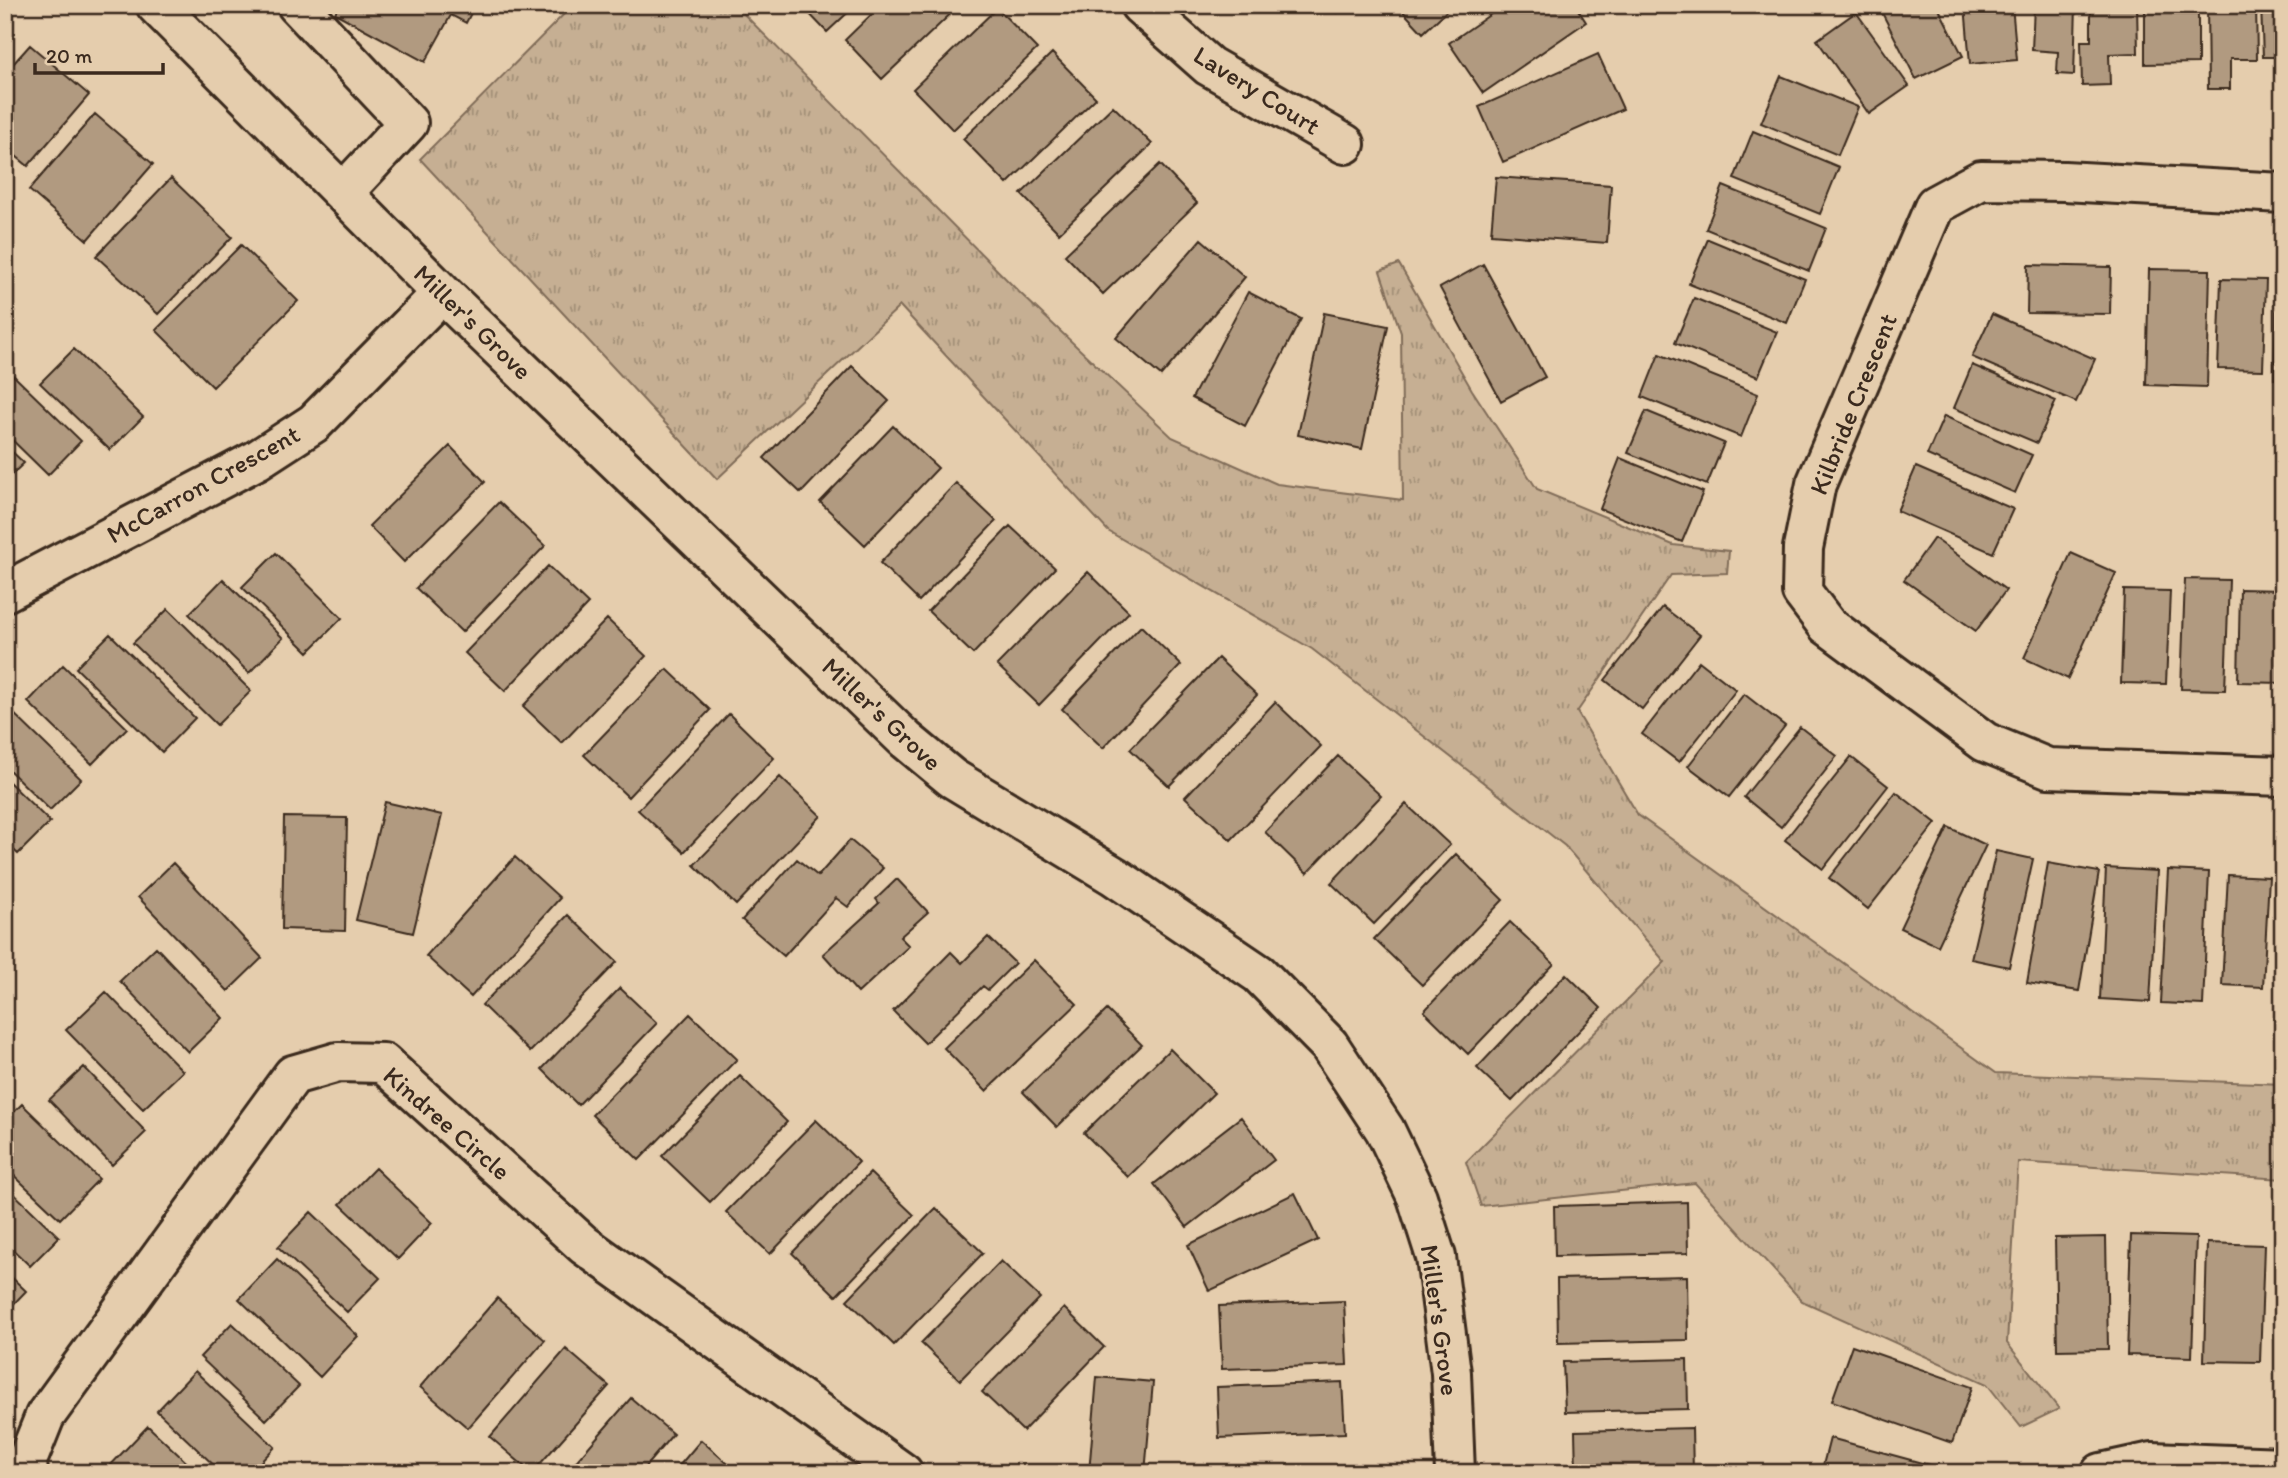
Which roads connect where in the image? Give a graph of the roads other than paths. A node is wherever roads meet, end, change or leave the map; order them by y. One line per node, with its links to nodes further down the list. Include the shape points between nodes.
1 (156, 5): 5 (street, Miller's Grove)
2 (297, 5): 5 (street, via 408,122)
3 (1140, 5): 4 (street, Lavery Court, via 1209,66)
4 (1345, 144)
5 (344, 192): 7 (street, Miller's Grove)
6 (2283, 193): 9 (street, Kilbride Crescent, via 1981,180 1935,205 1816,484 1803,548 1802,592 1827,625 1985,742 2048,768)
7 (442, 293): 8 (street, McCarron Crescent, via 314,423 257,460); 13 (street, Miller's Grove, via 952,778 1114,876 1259,974 1329,1045 1385,1130 1417,1197 1436,1257 1451,1373)
8 (5, 592)
9 (2283, 776)
10 (2283, 1467): 14 (street, via 2151,1462)
11 (28, 1473): 12 (street, Kindree Circle, via 27,1461 45,1416 293,1075 338,1062 383,1063 584,1245)
12 (903, 1473)
13 (1455, 1473)
14 (2101, 1473)

